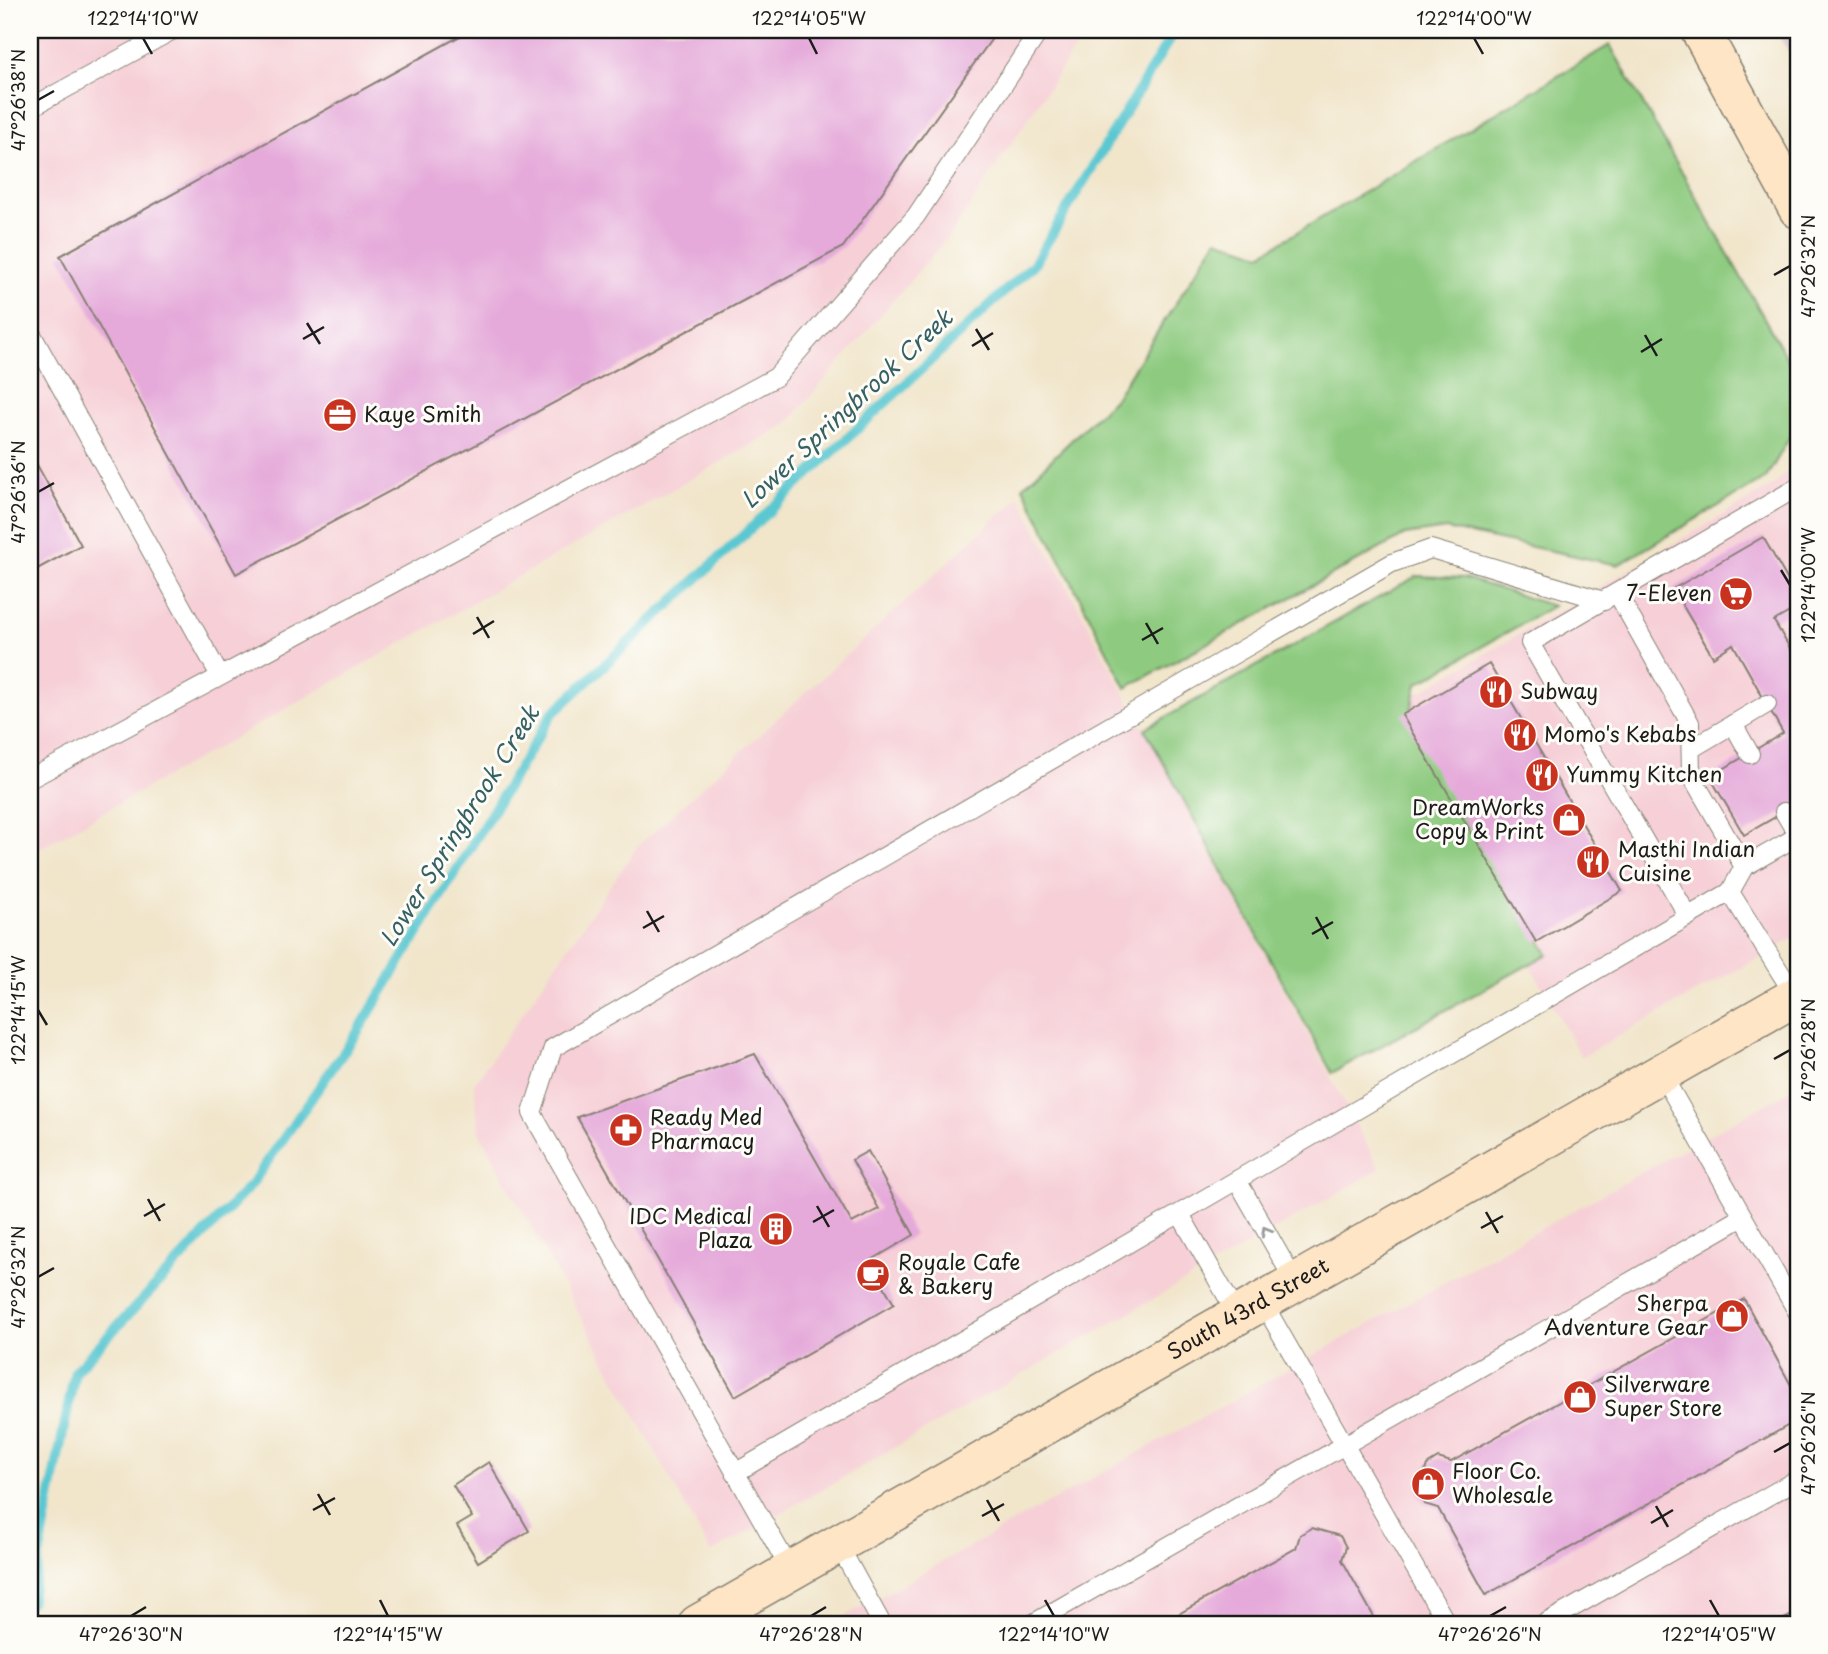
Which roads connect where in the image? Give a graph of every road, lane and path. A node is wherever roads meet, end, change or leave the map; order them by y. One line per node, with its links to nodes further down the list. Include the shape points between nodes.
1 (173, 30): 4 (lane)
2 (1040, 30): 9 (lane, via 916,216 776,377)
3 (1700, 30): 5 (main road)
4 (30, 108)
5 (1798, 209)
6 (30, 331): 9 (lane)
7 (1798, 487): 8 (lane)
8 (1610, 597): 12 (lane, via 1690,723); 19 (lane, via 1530,643); 29 (lane, via 1431,549 1392,563 553,1048 532,1113)
9 (220, 676): 14 (lane)
10 (1767, 704): 11 (lane)
11 (1733, 724): 12 (lane); 13 (lane)
12 (1691, 749): 17 (lane, via 1691,775)
13 (1750, 754)
14 (30, 779)
15 (1784, 813): 16 (lane)
16 (1798, 836): 17 (lane)
17 (1744, 867): 18 (lane)
18 (1730, 892): 19 (lane); 20 (lane)
19 (1688, 916): 22 (lane)
20 (1797, 995): 21 (main road, South 43rd Street)
21 (1661, 1073): 24 (lane); 25 (main road, South 43rd Street)
22 (1237, 1181): 23 (lane); 25 (lane, one-way to 22)
23 (1180, 1214): 26 (lane); 29 (lane)
24 (1743, 1217): 27 (lane); 28 (lane)
25 (1295, 1282): 26 (main road, South 43rd Street)
26 (1250, 1309): 28 (lane); 31 (main road, South 43rd Street)
27 (1798, 1313)
28 (1345, 1445): 35 (lane); 36 (lane)
29 (736, 1473): 32 (lane)
30 (1798, 1479): 37 (lane)
31 (838, 1544): 32 (main road, South 43rd Street); 34 (lane)
32 (791, 1570): 33 (main road, South 43rd Street)
33 (698, 1624)
34 (882, 1624)
35 (1032, 1624)
36 (1447, 1624)
37 (1544, 1624)

